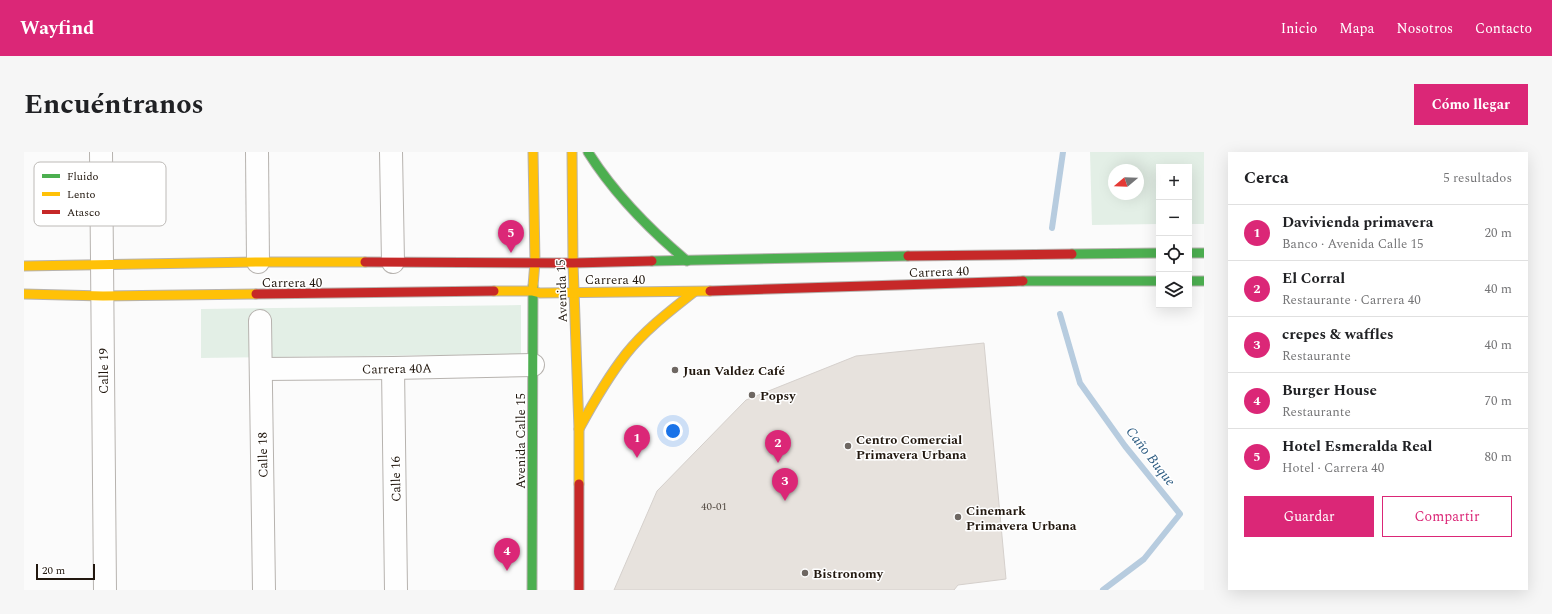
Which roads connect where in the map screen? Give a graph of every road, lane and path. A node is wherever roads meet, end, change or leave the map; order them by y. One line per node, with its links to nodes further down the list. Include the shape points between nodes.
1 (101, 152): 7 (street, Calle 19)
2 (257, 152): 13 (street)
3 (391, 152): 14 (street)
4 (533, 152): 15 (street, Avenida 15)
5 (572, 152): 16 (street, Avenida 15)
6 (588, 152): 12 (street, via 634,212 659,238)
7 (101, 162)
8 (102, 226): 18 (street, Calle 19)
9 (1156, 253): 12 (street, Carrera 40)
10 (1192, 253): 11 (street)
11 (1204, 253)
12 (687, 261): 16 (street, Carrera 40)
13 (258, 262): 14 (street, Carrera 40); 18 (street, Carrera 40)
14 (393, 262): 15 (street, Carrera 40)
15 (535, 262): 16 (street, Carrera 40); 22 (street, Avenida 15)
16 (573, 263): 23 (street, Avenida 15)
17 (24, 266): 18 (street, Carrera 40)
18 (102, 266): 26 (street, Calle 19)
19 (1156, 281): 24 (street, Carrera 40, via 1010,282)
20 (1192, 281): 21 (street)
21 (1204, 281)
22 (532, 291): 23 (street, Carrera 40); 26 (street, Carrera 40); 28 (street, Avenida Calle 15)
23 (574, 292): 24 (street, Carrera 40); 31 (street, Avenida 15)
24 (694, 292): 31 (street, via 658,320 627,353 600,389)
25 (24, 294): 26 (street, Carrera 40)
26 (103, 296): 32 (street, Calle 19)
27 (260, 321): 30 (street, Calle 18)
28 (533, 365): 29 (street, Carrera 40A); 35 (street, Avenida Calle 15)
29 (393, 368): 30 (street, Carrera 40A); 34 (street, Calle 16)
30 (261, 369): 33 (street, Calle 18)
31 (579, 429): 36 (street)
32 (105, 590)
33 (264, 590)
34 (396, 590)
35 (532, 590)
36 (579, 590)

